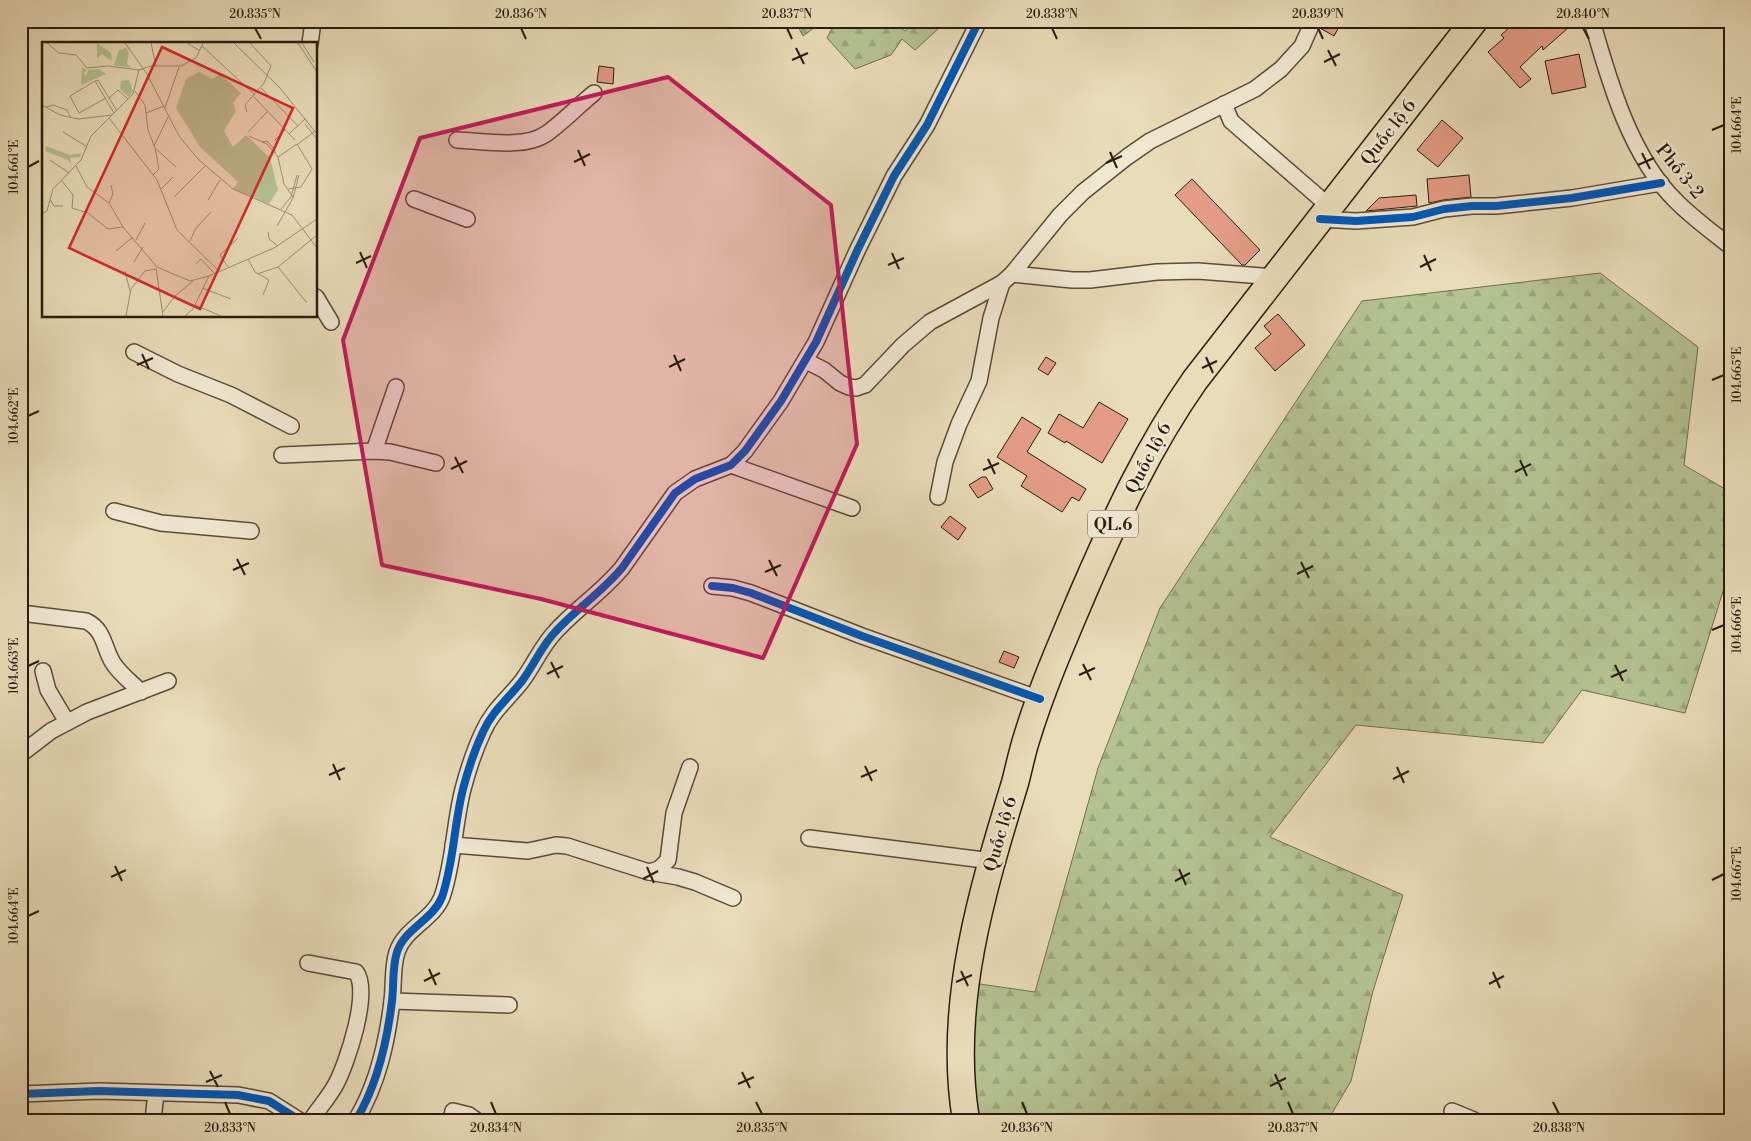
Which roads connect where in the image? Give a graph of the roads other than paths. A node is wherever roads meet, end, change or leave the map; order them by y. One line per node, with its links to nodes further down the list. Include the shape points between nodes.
1 (313, 21): 6 (street)
2 (979, 21): 20 (street, via 927,125 894,176)
3 (1313, 21): 8 (street, via 1302,46 1281,69 1255,89)
4 (1474, 21): 12 (highway, Quốc lộ 6 / QL.6)
5 (1592, 21): 10 (street, Phố 3-2, via 1611,88 1645,162)
6 (310, 42)
7 (594, 93): 9 (street, via 545,135 521,143)
8 (1224, 104): 12 (street, via 1231,121); 16 (street, via 1150,141 1106,172 1060,215)
9 (457, 140)
10 (1661, 183): 12 (street, via 1572,198 1444,209 1412,217 1356,221); 14 (street, Phố 3-2, via 1676,201)
11 (414, 199): 13 (street)
12 (1325, 213): 15 (highway, Quốc lộ 6 / QL.6)
13 (467, 219)
14 (1730, 246)
15 (1274, 277): 16 (street, via 1198,271 1090,280); 36 (highway, Quốc lộ 6 / QL.6, via 1171,414 1138,472 1092,572)
16 (1007, 278): 20 (street, via 930,322 903,345 865,386 849,387); 27 (street, via 994,302 980,381 945,462)
17 (318, 301): 18 (street)
18 (331, 322)
19 (134, 352): 22 (street)
20 (806, 361): 26 (street, via 768,420)
21 (396, 387): 23 (street)
22 (291, 426)
23 (374, 451): 24 (street); 25 (street)
24 (282, 455)
25 (436, 463)
26 (731, 465): 28 (street); 41 (street, via 695,479 674,493 612,580 557,629 522,681 496,708 482,732 463,788)
27 (938, 497)
28 (852, 508)
29 (114, 511): 30 (street, via 161,523)
30 (251, 531)
31 (712, 586): 36 (street, via 751,593)
32 (21, 613): 35 (street, via 86,621 95,625 113,664)
33 (42, 671): 37 (street, via 48,690)
34 (168, 681): 35 (street)
35 (141, 692): 37 (street)
36 (1040, 699): 42 (highway, Quốc lộ 6 / QL.6)
37 (67, 722): 38 (street)
38 (21, 754)
39 (690, 767): 43 (street, via 674,813 668,860 659,869)
40 (809, 838): 42 (street)
41 (453, 845): 43 (street, via 528,851 567,846); 46 (street, via 441,899 429,915 406,935 398,950)
42 (992, 861): 57 (highway, Quốc lộ 6 / QL.6, via 965,992 960,1057)
43 (649, 872): 44 (street, via 695,882)
44 (734, 898)
45 (308, 963): 53 (street, via 356,972 361,989 359,1012 345,1064)
46 (392, 1001): 47 (street); 54 (street, via 374,1084)
47 (509, 1005)
48 (156, 1093): 49 (street); 51 (street); 52 (street, via 238,1095 270,1100)
49 (21, 1094)
50 (1452, 1111): 58 (street)
51 (153, 1120)
52 (299, 1120)
53 (312, 1120)
54 (356, 1120)
55 (451, 1120): 56 (street, via 453,1110)
56 (476, 1120)
57 (966, 1120)
58 (1474, 1120)

